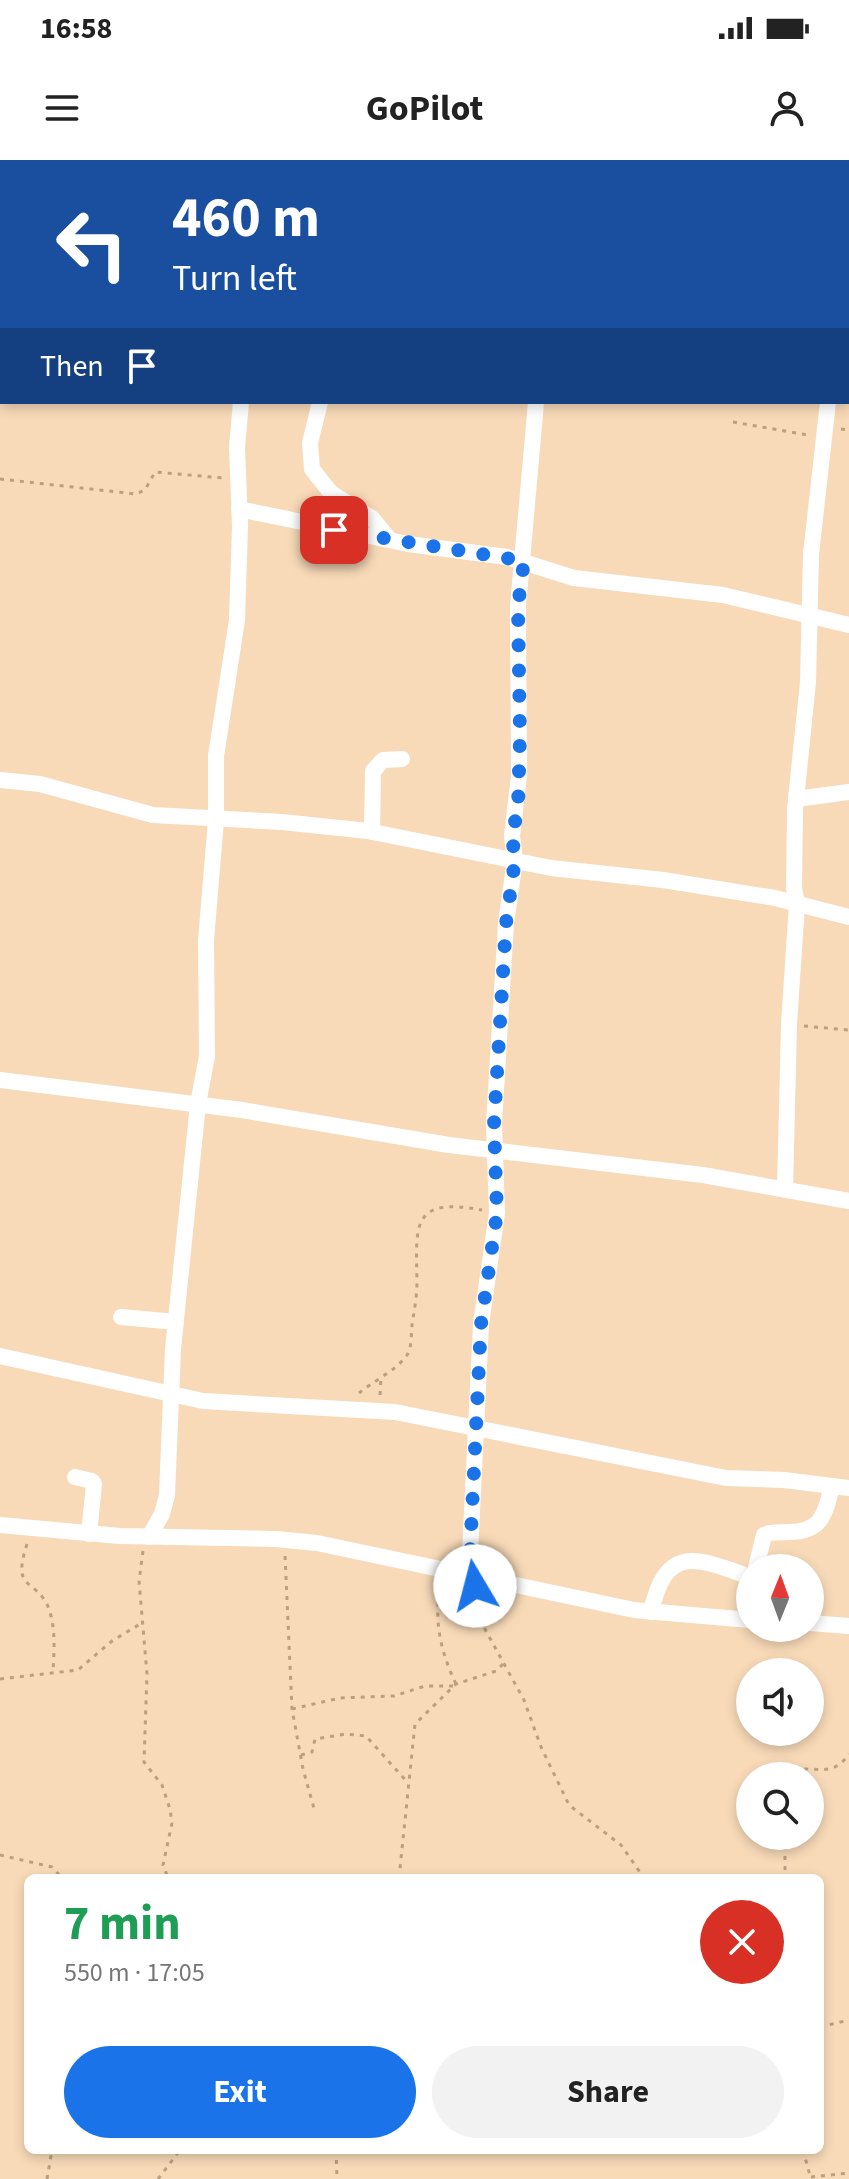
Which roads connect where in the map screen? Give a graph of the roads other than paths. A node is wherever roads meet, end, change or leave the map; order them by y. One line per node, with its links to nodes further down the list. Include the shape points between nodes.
1 (241, 404): 5 (street)
2 (320, 404): 6 (street, via 310,443 312,469 331,493 372,518)
3 (536, 404): 7 (street)
4 (828, 404): 8 (street, via 811,554)
5 (239, 509): 6 (street); 14 (street, via 237,620 216,756)
6 (390, 540): 7 (street)
7 (524, 561): 8 (street, via 574,578 709,593); 16 (street, via 518,606)
8 (810, 616): 9 (street); 13 (street)
9 (849, 625)
10 (402, 759): 15 (street, via 383,760 373,771)
11 (0, 780): 14 (street, via 40,784 153,815)
12 (849, 792): 13 (street)
13 (796, 799): 17 (street)
14 (216, 820): 15 (street); 20 (street, via 206,940 207,1056)
15 (372, 832): 16 (street)
16 (515, 860): 17 (street); 21 (street, via 506,923)
17 (797, 904): 18 (street); 22 (street)
18 (849, 917)
19 (0, 1080): 20 (street)
20 (198, 1104): 21 (street); 25 (street)
21 (493, 1150): 22 (street); 28 (street, via 497,1213 481,1324)
22 (785, 1190): 23 (street)
23 (849, 1201)
24 (121, 1317): 25 (street)
25 (176, 1322): 27 (street)
26 (0, 1356): 27 (street)
27 (169, 1395): 28 (street, via 227,1404 379,1410); 34 (street, via 167,1495)
28 (478, 1429): 30 (street, via 726,1478); 37 (street, via 470,1553)
29 (75, 1477): 33 (street, via 94,1484)
30 (832, 1486): 31 (street); 35 (street, via 812,1529 764,1535)
31 (849, 1488)
32 (0, 1525): 33 (street)
33 (89, 1534): 34 (street)
34 (150, 1537): 37 (street, via 317,1543)
35 (759, 1554)
36 (736, 1572): 38 (street, via 685,1560 661,1579)
37 (475, 1578): 38 (street)
38 (651, 1612): 39 (street)
39 (736, 1619)
40 (824, 1624): 41 (street)
41 (849, 1626)

